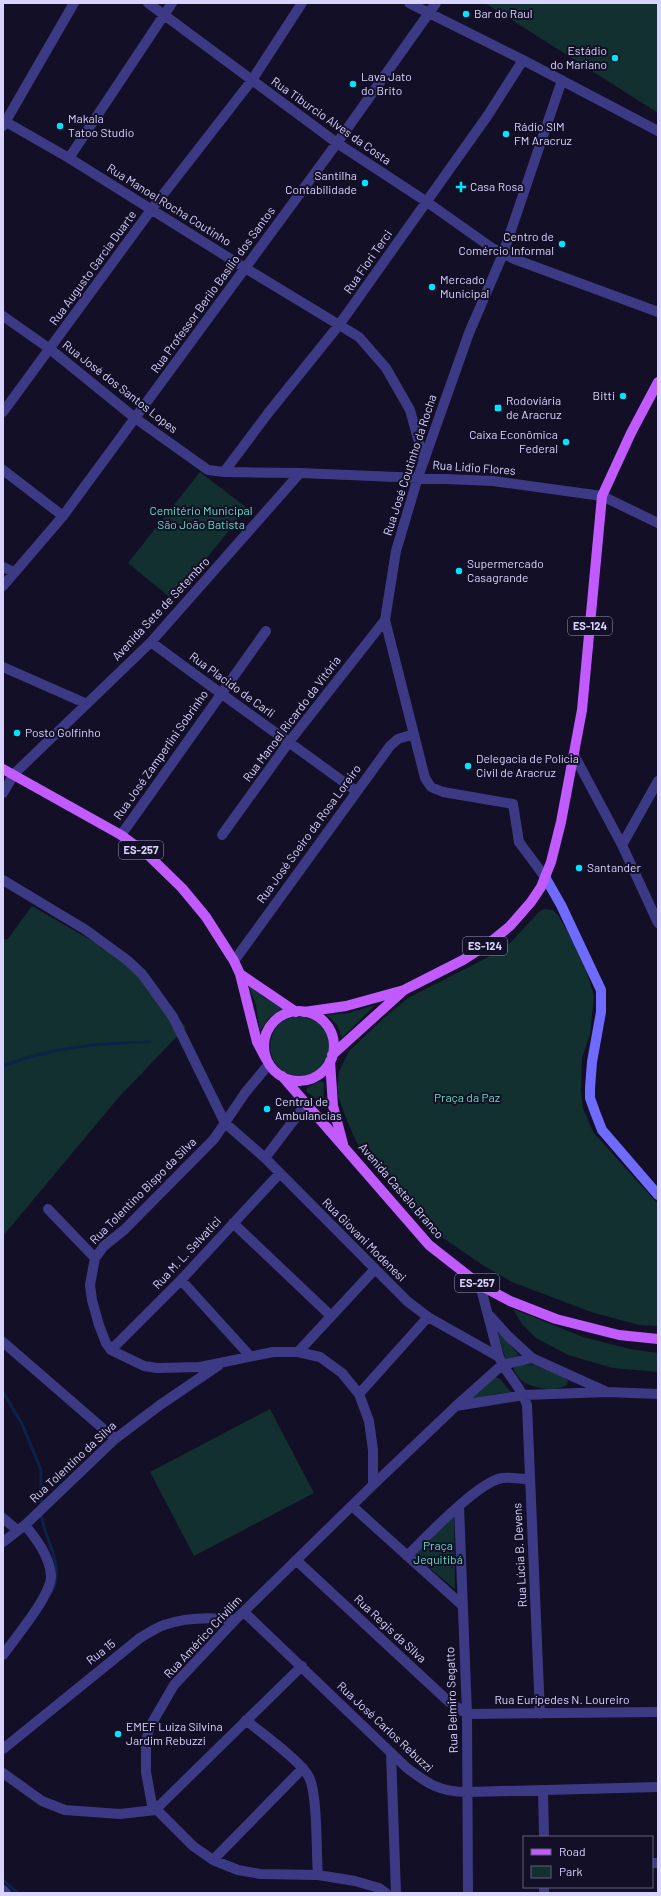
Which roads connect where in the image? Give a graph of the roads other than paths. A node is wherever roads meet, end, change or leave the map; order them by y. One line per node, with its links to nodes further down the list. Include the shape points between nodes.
1 (74, 3): 12 (street)
2 (148, 3): 8 (street, Rua Tiburcio Alves da Costa)
3 (172, 3): 8 (street)
4 (302, 3): 10 (street, Rua Augusto Garcia Duarte)
5 (409, 3): 7 (street)
6 (436, 3): 7 (street, Rua Professor Berilo Basílio dos Santos)
7 (429, 13): 9 (street); 14 (street, Rua Professor Berilo Basílio dos Santos)
8 (165, 14): 10 (street, Rua Tiburcio Alves da Costa); 15 (street)
9 (523, 60): 11 (street); 16 (street, Rua Fiori Terci)
10 (252, 80): 14 (street, Rua Tiburcio Alves da Costa); 17 (street, Rua Augusto Garcia Duarte)
11 (562, 80): 13 (street); 18 (street, Rua José Coutinho da Rocha)
12 (4, 124): 15 (street, Rua Manoel Rocha Coutinho)
13 (658, 131)
14 (337, 143): 16 (street, Rua Tiburcio Alves da Costa); 19 (street, Rua Professor Berilo Basílio dos Santos)
15 (69, 158): 17 (street, Rua Manoel Rocha Coutinho)
16 (427, 202): 18 (street, Rua Tiburcio Alves da Costa); 22 (street, Rua Fiori Terci)
17 (151, 210): 19 (street, Rua Manoel Rocha Coutinho); 23 (street, Rua Augusto Garcia Duarte)
18 (503, 254): 20 (street, Rua Tiburcio Alves da Costa); 27 (street, Rua José Coutinho da Rocha, via 469,333)
19 (245, 268): 22 (street, Rua Manoel Rocha Coutinho); 26 (street, Rua Professor Berilo Basílio dos Santos)
20 (658, 312)
21 (3, 316): 23 (street, Rua José dos Santos Lopes)
22 (339, 325): 27 (street, Rua Manoel Rocha Coutinho, via 359,337 386,368 410,410); 29 (street, Rua Fiori Terci)
23 (50, 349): 25 (street, Rua Augusto Garcia Duarte); 26 (street, Rua José dos Santos Lopes)
24 (658, 382): 32 (main road, ES-124)
25 (3, 412)
26 (135, 418): 29 (street, Rua José dos Santos Lopes, via 193,461 208,470); 33 (street, Rua Professor Berilo Basílio dos Santos)
27 (424, 461): 31 (street, Rua José Coutinho da Rocha)
28 (3, 470): 33 (street)
29 (224, 472): 30 (street, Rua Lidio Flores)
30 (300, 473): 31 (street, Rua Lidio Flores); 40 (street, Avenida Sete de Setembro)
31 (418, 477): 32 (street, Rua Lidio Flores, via 493,481); 38 (street, Rua José Coutinho da Rocha, via 396,551)
32 (602, 496): 34 (street, Rua Lidio Flores); 46 (main road, ES-124, via 586,677)
33 (63, 516): 36 (street, Rua Professor Berilo Basílio dos Santos)
34 (658, 523)
35 (3, 567): 36 (street)
36 (14, 572): 37 (street, Rua Professor Berilo Basílio dos Santos)
37 (3, 586)
38 (385, 620): 44 (street, Rua José Coutinho da Rocha); 45 (street, Rua Manoel Ricardo da Vitória)
39 (266, 631): 42 (street, Rua José Zamperlini Sobrinho)
40 (151, 642): 42 (street, Rua Placido de Carli); 43 (street, Avenida Sete de Setembro)
41 (3, 666): 43 (street)
42 (220, 694): 45 (street, Rua Placido de Carli); 52 (street, Rua José Zamperlini Sobrinho)
43 (87, 704): 48 (street, Avenida Sete de Setembro)
44 (414, 734): 50 (street, Rua José Soeiro da Rosa Loreiro, via 398,739 390,746); 55 (street, Rua José Coutinho da Rocha, via 425,778 431,787 444,792 513,804 520,842)
45 (290, 742): 50 (street, Rua Placido de Carli); 53 (street, Rua Manoel Ricardo da Vitória)
46 (574, 755): 54 (street); 55 (main road, ES-124, via 557,836)
47 (3, 769): 48 (main road, ES-257)
48 (14, 774): 51 (street, Avenida Sete de Setembro); 52 (main road, ES-257)
49 (658, 781): 54 (street)
50 (356, 791): 58 (street, Rua José Soeiro da Rosa Loreiro)
51 (3, 793)
52 (121, 835): 58 (main road, ES-257, via 148,855 182,888 206,917)
53 (222, 835)
54 (622, 845): 57 (street)
55 (544, 877): 60 (main road, ES-124, via 541,886 523,912 488,944 463,960); 70 (street, via 564,912 601,990 601,1012 590,1088 590,1098 595,1112 602,1130)
56 (3, 880): 66 (street, via 86,930 142,974 173,1017)
57 (658, 923)
58 (234, 960): 59 (main road, ES-257)
59 (240, 974): 61 (main road); 63 (main road, ES-257, via 257,1042)
60 (404, 990): 61 (main road, ES-124, via 346,1006); 62 (main road, ES-124)
61 (300, 1012): 62 (main road, via 313,1015 328,1027 333,1041); 63 (main road, via 282,1016 271,1025 264,1045)
62 (331, 1058): 64 (main road, via 322,1072 310,1079 295,1081); 67 (main road, Avenida Castelo Branco / ES-257, via 333,1106)
63 (268, 1061): 64 (main road); 66 (street, Rua Tolentino Bispo da Silva)
64 (282, 1076): 65 (main road, Avenida Castelo Branco / ES-257)
65 (306, 1104): 67 (main road, Avenida Castelo Branco / ES-257); 68 (street)
66 (225, 1123): 68 (street, Rua Giovani Modenesi); 73 (street, Rua Tolentino Bispo da Silva, via 214,1139 124,1230 104,1246)
67 (344, 1146): 76 (main road, Avenida Castelo Branco / ES-257, via 429,1245)
68 (265, 1158): 69 (street, Rua Giovani Modenesi)
69 (280, 1173): 72 (street, Rua M. L. Selvatici); 74 (street, Rua Giovani Modenesi)
70 (658, 1194)
71 (48, 1209): 73 (street)
72 (233, 1223): 75 (street, Rua M. L. Selvatici); 78 (street)
73 (95, 1258): 82 (street, Rua Tolentino Bispo da Silva, via 90,1285 92,1300 99,1325)
74 (374, 1269): 78 (street); 79 (street, Rua Giovani Modenesi)
75 (181, 1280): 82 (street, Rua M. L. Selvatici); 84 (street)
76 (480, 1285): 77 (street); 80 (main road, Avenida Castelo Branco / ES-257, via 510,1301 556,1319 619,1335)
77 (489, 1314): 85 (street); 86 (street)
78 (330, 1315): 83 (street)
79 (428, 1318): 86 (street, Rua Giovani Modenesi); 91 (street)
80 (658, 1339)
81 (3, 1342): 95 (street)
82 (111, 1350): 87 (street, via 144,1366 157,1368 200,1367)
83 (298, 1352): 84 (street, via 273,1352); 91 (street, via 320,1357 342,1373)
84 (250, 1356): 87 (street)
85 (532, 1358): 86 (street); 88 (street)
86 (501, 1361): 93 (street); 94 (street, Rua Américo Crivilim)
87 (223, 1363): 95 (street, Rua Tolentino da Silva)
88 (569, 1374): 89 (street); 90 (street, via 573,1383)
89 (607, 1392): 90 (street); 92 (street)
90 (567, 1393): 93 (street)
91 (359, 1394): 97 (street, via 369,1421 373,1450)
92 (658, 1394)
93 (524, 1396): 94 (street); 96 (street, Rua Lúcia B. Devens)
94 (456, 1406): 97 (street, Rua Américo Crivilim)
95 (115, 1439): 101 (street, Rua Tolentino da Silva)
96 (530, 1479): 99 (street, via 501,1478 487,1484); 112 (street, Rua Lúcia B. Devens)
97 (373, 1485): 98 (street, Rua Américo Crivilim)
98 (352, 1506): 103 (street); 104 (street, Rua Américo Crivilim)
99 (459, 1506): 103 (street); 105 (street, Rua Belmiro Segatto)
100 (3, 1518): 101 (street)
101 (21, 1527): 102 (street, Rua Tolentino da Silva); 108 (street, via 38,1541 48,1561 51,1577 47,1592)
102 (3, 1542)
103 (407, 1556): 105 (street)
104 (296, 1560): 106 (street, Rua Américo Crivilim); 111 (street, Rua Regis da Silva, via 448,1701)
105 (462, 1605): 111 (street, Rua Belmiro Segatto)
106 (244, 1612): 107 (street, Rua Américo Crivilim); 109 (street, Rua José Carlos Rebuzzi)
107 (235, 1620): 114 (street, Rua 15, via 217,1617 196,1618 164,1625 140,1638); 121 (street, Rua Américo Crivilim, via 174,1685 149,1728 146,1772)
108 (3, 1655)
109 (302, 1666): 113 (street); 115 (street, Rua José Carlos Rebuzzi)
110 (658, 1712): 112 (street, Rua Eurípedes N. Loureiro)
111 (467, 1714): 112 (street, Rua Eurípedes N. Loureiro); 120 (street, Rua Belmiro Segatto)
112 (540, 1714)
113 (246, 1720): 116 (street); 121 (street)
114 (3, 1749)
115 (391, 1753): 120 (street, Rua José Carlos Rebuzzi, via 407,1768 438,1789); 128 (street)
116 (303, 1768): 123 (street); 124 (street, via 310,1778 314,1799)
117 (3, 1773): 121 (street, via 42,1801 65,1810 120,1814)
118 (658, 1787): 119 (street, Rua José Carlos Rebuzzi)
119 (543, 1790): 120 (street, Rua José Carlos Rebuzzi); 122 (street)
120 (467, 1792): 129 (street, Rua Belmiro Segatto)
121 (155, 1810): 123 (street, Rua Américo Crivilim, via 193,1846)
122 (544, 1836)
123 (213, 1860): 124 (street, Rua Américo Crivilim, via 252,1873)
124 (318, 1875): 127 (street, Rua Américo Crivilim, via 355,1881 379,1888)
125 (3, 1890): 126 (street)
126 (6, 1893)
127 (386, 1893)
128 (396, 1893)
129 (468, 1893)

